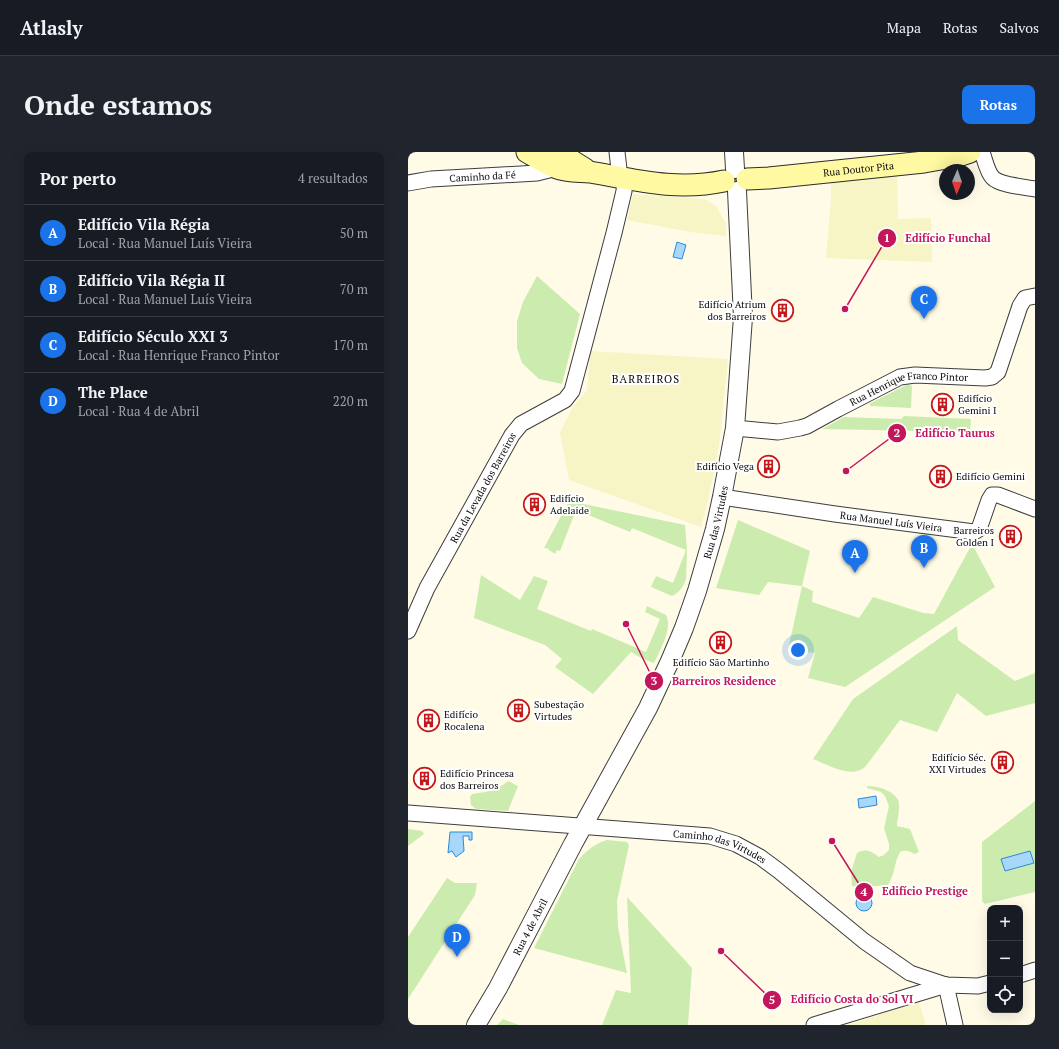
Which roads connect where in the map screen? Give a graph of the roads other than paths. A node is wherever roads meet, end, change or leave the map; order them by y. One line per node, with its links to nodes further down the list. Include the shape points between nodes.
1 (527, 152): 5 (main road, Rua Doutor Pita)
2 (617, 152): 7 (street, Rua da Levada dos Barreiros)
3 (970, 152): 6 (main road, Rua Doutor Pita, via 924,162 776,177)
4 (982, 152): 9 (street, via 993,179)
5 (558, 160): 7 (main road, Rua Doutor Pita, via 591,173); 8 (street, Caminho da Fé, via 537,173 430,179)
6 (735, 174): 7 (main road, Rua Doutor Pita, via 711,184 685,186); 11 (street, Rua das Virtudes, via 743,317)
7 (622, 179): 14 (street, Rua da Levada dos Barreiros, via 624,191 572,391 565,400 521,424 512,435 427,588)
8 (408, 183)
9 (1035, 188)
10 (1035, 296): 11 (street, Rua Henrique Franco Pintor, via 1025,298 1020,306 998,372 992,377 900,377 807,426 778,432)
11 (735, 428): 12 (street, Rua das Virtudes)
12 (722, 497): 13 (street, Rua Manuel Luís Vieira, via 974,532 979,530 992,495); 16 (street, Rua das Virtudes, via 697,591 673,654 648,708)
13 (1035, 509)
14 (408, 630)
15 (408, 813): 16 (street, Caminho das Virtudes)
16 (583, 827): 20 (street, Caminho das Virtudes, via 710,836 736,844 779,871 864,941 910,973); 21 (street, Rua 4 de Abril)
17 (1035, 970): 18 (street)
18 (1023, 974)
19 (987, 984): 20 (street, Caminho das Virtudes)
20 (946, 985): 22 (street); 23 (street)
21 (476, 1025)
22 (814, 1025)
23 (955, 1025)

